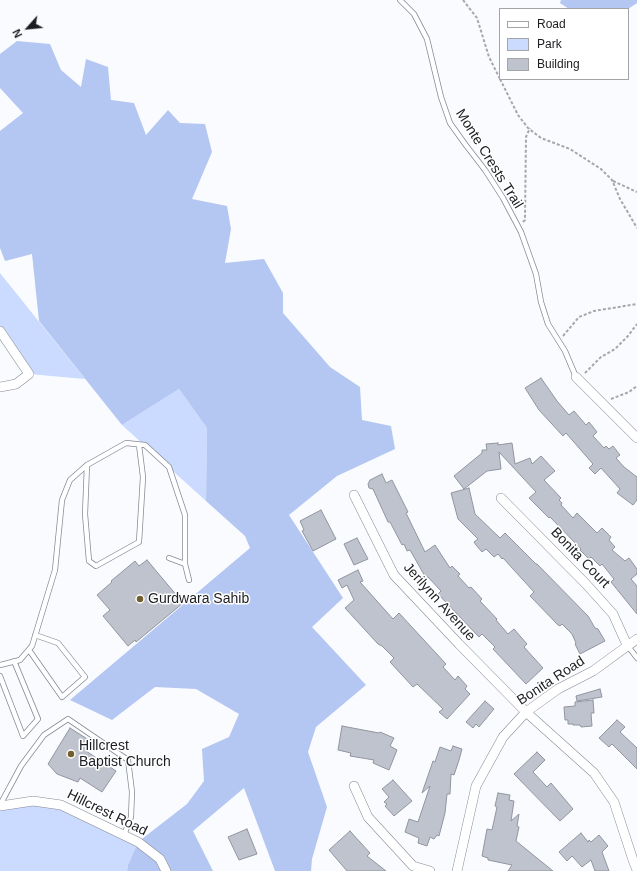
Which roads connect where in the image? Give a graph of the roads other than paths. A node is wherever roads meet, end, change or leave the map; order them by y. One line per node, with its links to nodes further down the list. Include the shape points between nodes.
1 (400, 0): 3 (lane, Monte Crests Trail, via 414,14 427,38 450,123 486,170 519,228 536,274 548,324 565,351)
2 (0, 331): 4 (street, via 29,374 16,384)
3 (577, 378): 5 (street)
4 (0, 387)
5 (637, 438)
6 (139, 445): 7 (lane, via 126,443); 7 (lane, via 143,477 139,542 96,566 89,561 85,514); 11 (lane, via 145,445 169,467 184,515)
7 (87, 465): 13 (lane, via 70,480 62,500 55,570)
8 (354, 495): 21 (street, Jerilynn Avenue, via 394,574)
9 (501, 498): 15 (street, Bonita Court, via 613,614)
10 (169, 558): 11 (lane)
11 (185, 564): 12 (lane)
12 (189, 580)
13 (35, 635): 16 (lane); 16 (lane, via 58,643 85,677 62,697)
14 (637, 639): 15 (street, Bonita Road)
15 (627, 645): 17 (lane); 21 (street, Bonita Road, via 592,671 558,689)
16 (29, 650): 18 (lane, via 20,660)
17 (637, 658)
18 (14, 662): 19 (lane); 20 (lane, via 38,719 23,736)
19 (0, 664)
20 (0, 676)
21 (526, 712): 25 (street, Jerilynn Avenue, via 594,773 614,802); 28 (street, Bonita Road, via 503,738 476,786)
22 (354, 786): 27 (street, via 368,817 413,866)
23 (0, 806): 24 (street, Hillcrest Road, via 33,801 61,805); 24 (lane, via 21,766 44,735 68,719 128,760 132,792 131,817)
24 (124, 835): 26 (street, Hillcrest Road, via 160,859)
25 (637, 870)
26 (166, 871)
27 (430, 871)
28 (457, 871)

